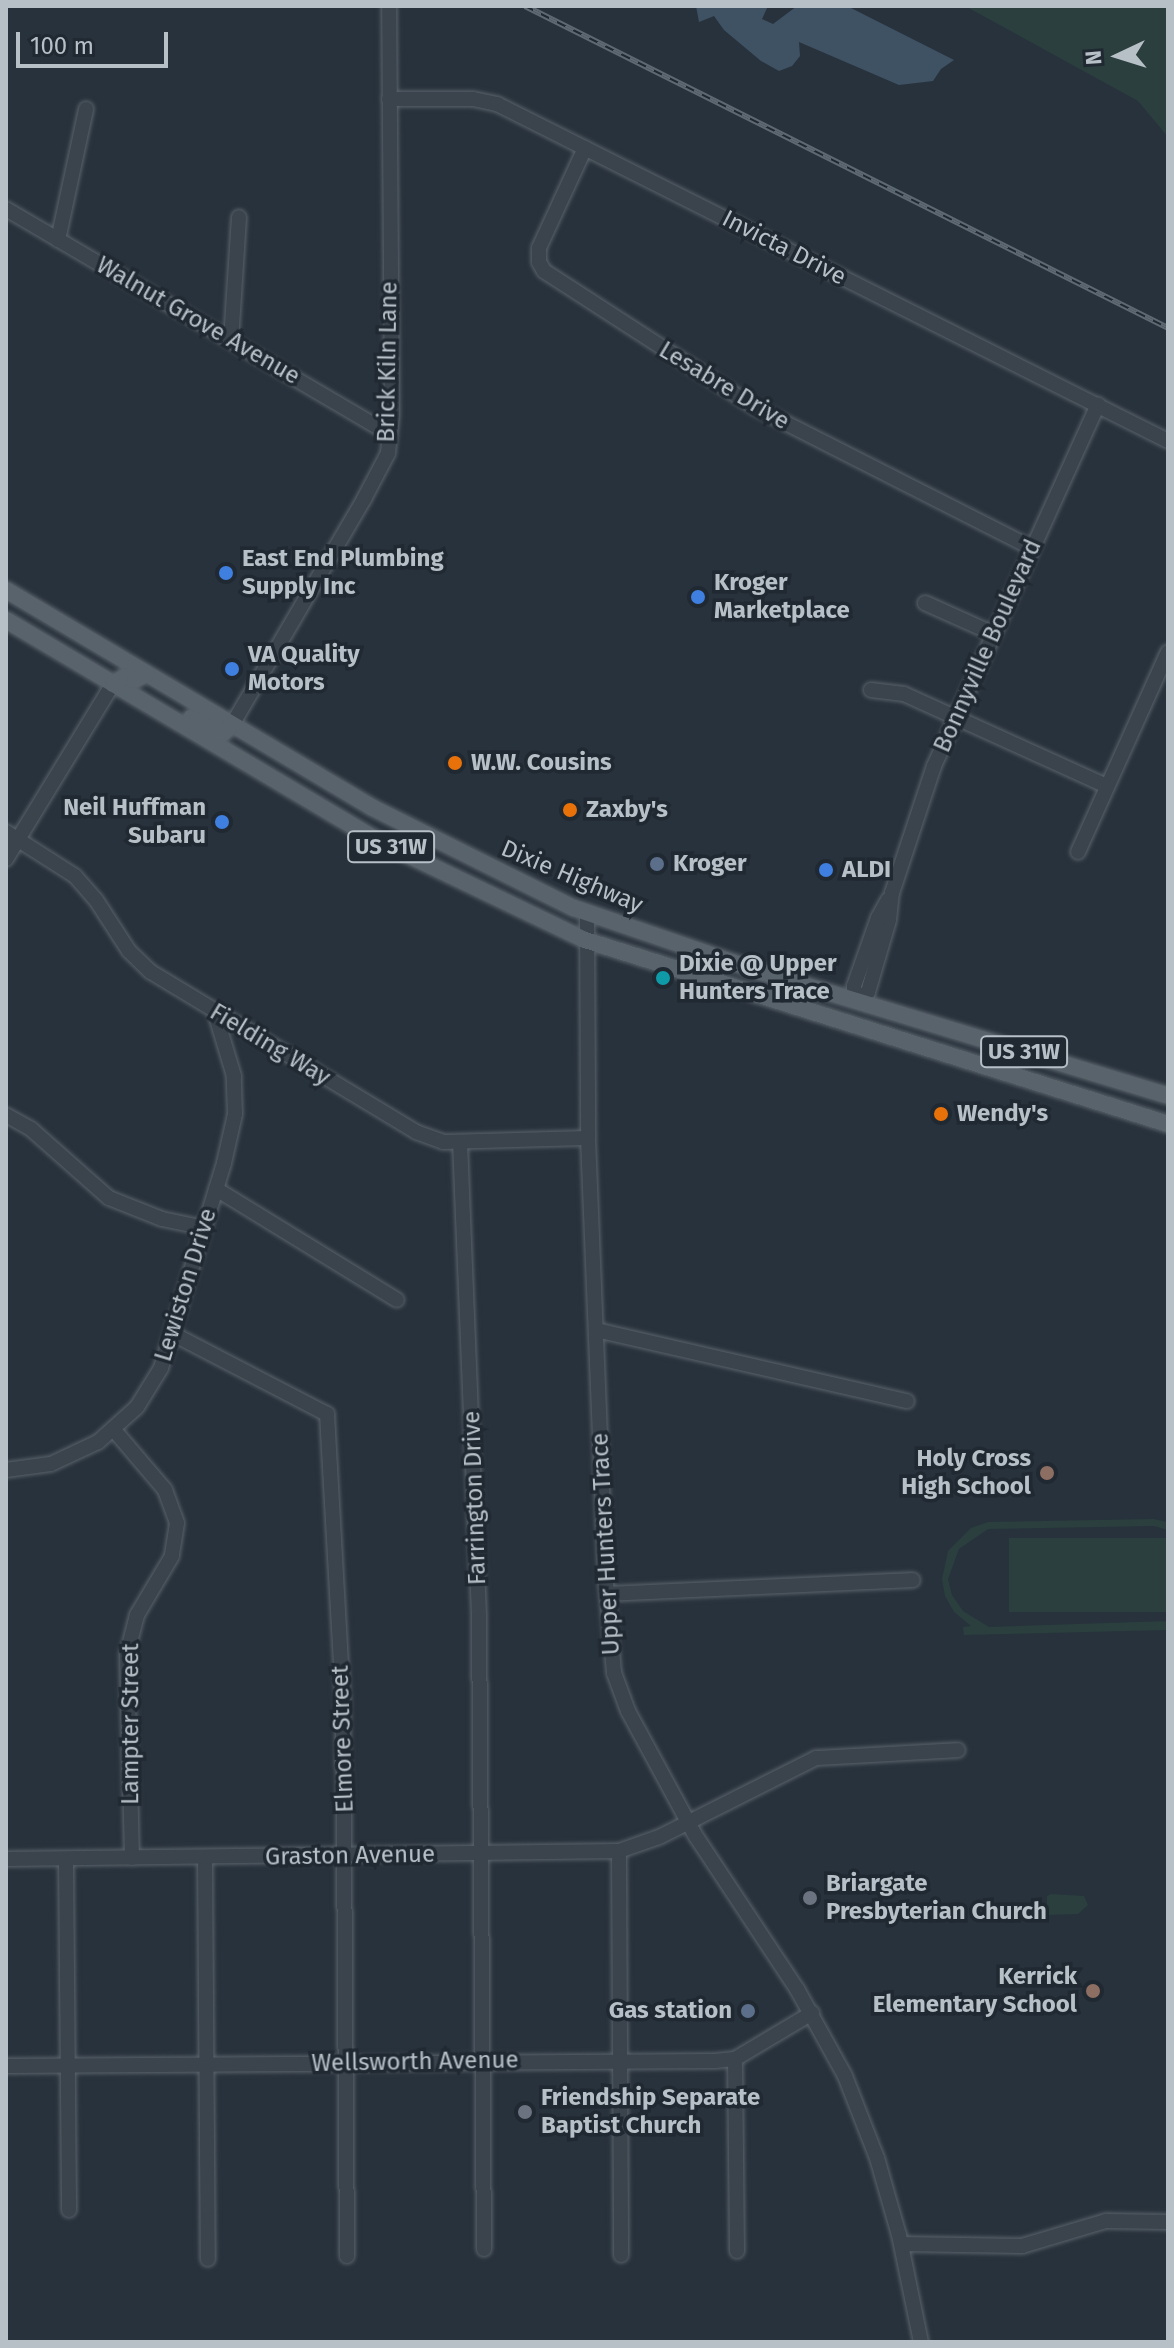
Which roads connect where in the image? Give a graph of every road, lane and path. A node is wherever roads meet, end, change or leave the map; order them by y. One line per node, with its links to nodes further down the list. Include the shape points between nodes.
1 (389, 6): 2 (street, Brick Kiln Lane)
2 (389, 99): 4 (street, Invicta Drive, via 489,101); 10 (street, Brick Kiln Lane)
3 (86, 109): 7 (street)
4 (585, 148): 9 (street, Invicta Drive); 12 (street, Lesabre Drive, via 539,248 544,271 756,408)
5 (6, 209): 7 (street, Walnut Grove Avenue)
6 (239, 217): 8 (street)
7 (58, 240): 8 (street, Walnut Grove Avenue)
8 (231, 341): 10 (street, Walnut Grove Avenue)
9 (1098, 405): 11 (street, Invicta Drive); 12 (street, Bonnyville Boulevard)
10 (390, 434): 23 (street, Brick Kiln Lane, via 388,453 364,499)
11 (1168, 441)
12 (1032, 548): 16 (street, Bonnyville Boulevard)
13 (6, 590): 18 (main road, Dixie Highway / US 31W)
14 (925, 603): 16 (street)
15 (6, 620): 19 (main road, Dixie Highway / US 31W)
16 (994, 634): 22 (street, Bonnyville Boulevard)
17 (1168, 652): 24 (street)
18 (147, 674): 19 (main road, via 134,680 126,676); 23 (main road, Dixie Highway / US 31W)
19 (113, 684): 21 (main road, Dixie Highway / US 31W); 25 (street)
20 (871, 690): 22 (street, via 904,694)
21 (160, 712): 23 (main road, via 177,710 221,735); 29 (main road, Dixie Highway / US 31W, via 417,862)
22 (956, 718): 24 (street); 30 (street, Bonnyville Boulevard, via 878,918 854,986)
23 (232, 725): 28 (main road, Dixie Highway / US 31W, via 434,841)
24 (1107, 786): 26 (street)
25 (12, 836): 27 (street); 32 (street, Fielding Way, via 85,887 138,961)
26 (1078, 852)
27 (6, 859)
28 (587, 912): 29 (street, Upper Hunters Trace); 30 (main road, Dixie Highway / US 31W)
29 (585, 940): 31 (main road, Dixie Highway / US 31W); 36 (street, Upper Hunters Trace)
30 (855, 1001): 31 (main road, via 838,1015); 33 (main road, Dixie Highway / US 31W)
31 (799, 1010): 35 (main road, Dixie Highway / US 31W)
32 (215, 1013): 37 (street, Fielding Way, via 416,1132); 38 (street, Lewiston Drive, via 236,1089 230,1141)
33 (1168, 1096)
34 (6, 1115): 39 (street, via 31,1129 109,1198 162,1219)
35 (1168, 1124)
36 (588, 1138): 37 (street, Fielding Way); 41 (street, Upper Hunters Trace)
37 (460, 1142): 52 (street, Farrington Drive, via 475,1487)
38 (216, 1189): 39 (street, Lewiston Drive); 40 (street)
39 (205, 1228): 42 (street, Lewiston Drive)
40 (397, 1300)
41 (596, 1330): 43 (street); 47 (street, Upper Hunters Trace)
42 (173, 1334): 44 (street, Lewiston Drive, via 150,1389); 51 (street, Elmore Street, via 327,1414 343,1697)
43 (907, 1401)
44 (114, 1430): 45 (street, Lewiston Drive, via 72,1457); 54 (street, Lampter Street, via 165,1490 177,1523 172,1556 137,1615 127,1654)
45 (6, 1470)
46 (913, 1580): 47 (street)
47 (607, 1594): 49 (street, Upper Hunters Trace, via 618,1690)
48 (958, 1750): 49 (street, Graston Avenue, via 816,1758)
49 (688, 1821): 50 (street, Graston Avenue); 57 (street, Upper Hunters Trace)
50 (619, 1851): 52 (street, Graston Avenue); 60 (street)
51 (344, 1855): 52 (street, Graston Avenue); 53 (street, Graston Avenue); 61 (street, Elmore Street)
52 (481, 1855): 59 (street, Farrington Drive)
53 (205, 1857): 54 (street, Graston Avenue); 62 (street)
54 (132, 1858): 56 (street, Graston Avenue)
55 (6, 1859): 56 (street, Graston Avenue)
56 (66, 1859): 63 (street)
57 (812, 2013): 58 (street, Wellsworth Avenue); 67 (street, Upper Hunters Trace, via 853,2093)
58 (735, 2059): 60 (street, Wellsworth Avenue); 69 (street)
59 (484, 2061): 60 (street, Wellsworth Avenue); 61 (street, Wellsworth Avenue); 68 (street, Farrington Drive)
60 (621, 2061): 70 (street)
61 (344, 2063): 62 (street, Wellsworth Avenue); 71 (street, Elmore Street)
62 (207, 2064): 63 (street, Wellsworth Avenue); 72 (street)
63 (69, 2065): 64 (street, Wellsworth Avenue); 65 (street)
64 (6, 2066)
65 (69, 2210)
66 (1168, 2222): 67 (street, via 1106,2221 1022,2246)
67 (902, 2244): 73 (street, Upper Hunters Trace)
68 (484, 2249)
69 (737, 2251)
70 (621, 2255)
71 (347, 2256)
72 (208, 2259)
73 (921, 2342)

